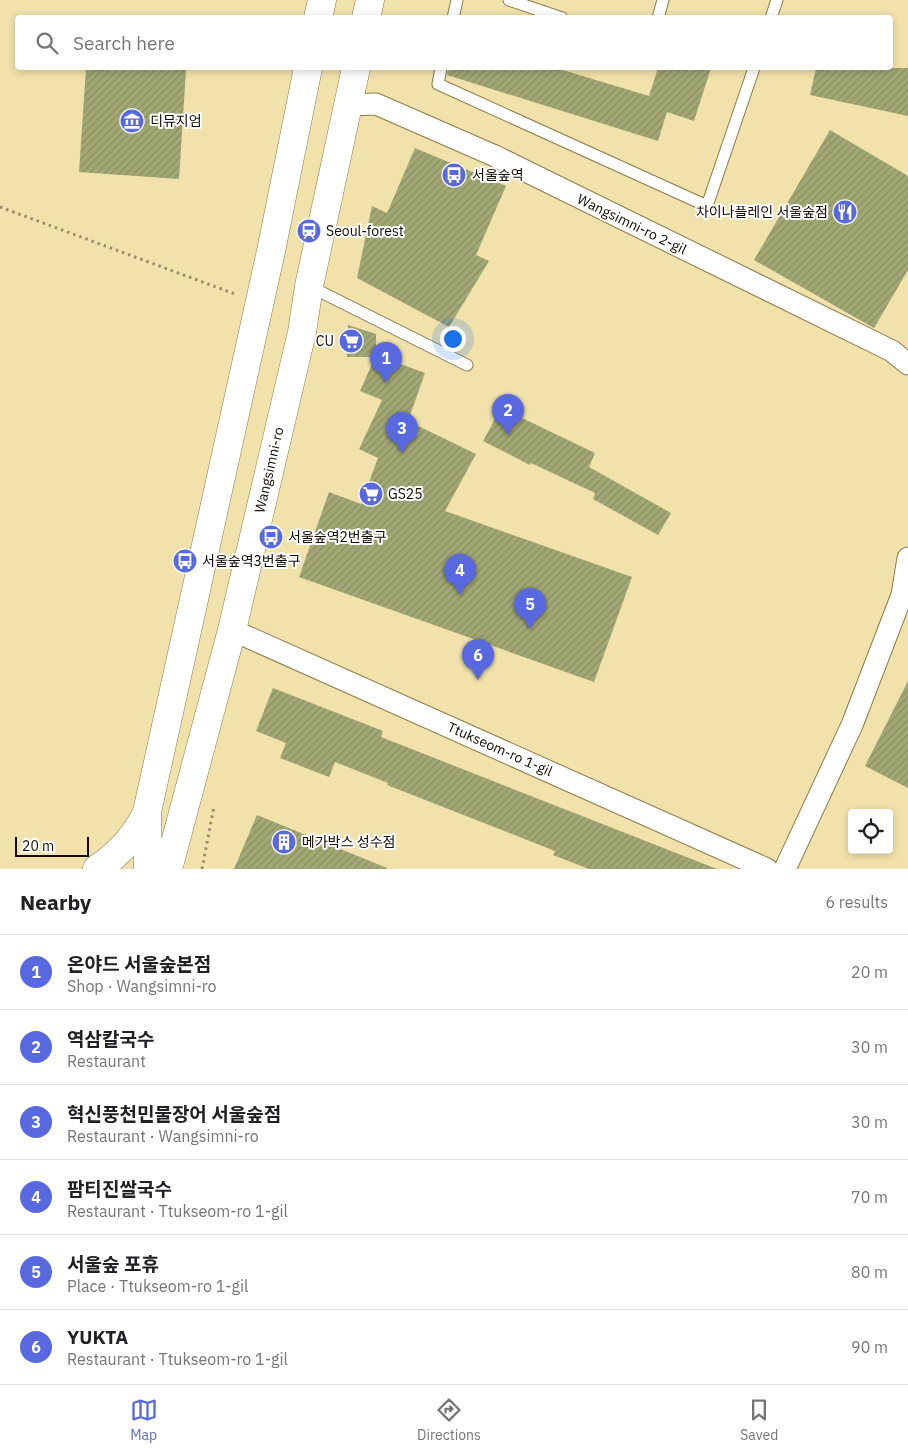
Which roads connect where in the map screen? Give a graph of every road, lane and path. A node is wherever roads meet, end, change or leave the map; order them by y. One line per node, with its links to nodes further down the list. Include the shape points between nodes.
1 (322, 0): 7 (main road)
2 (370, 0): 8 (main road)
3 (457, 0): 9 (lane)
4 (509, 0): 10 (lane)
5 (663, 0): 11 (lane)
6 (777, 0): 12 (lane)
7 (319, 15)
8 (367, 15)
9 (454, 15)
10 (553, 15)
11 (659, 15)
12 (772, 15)
13 (308, 70): 20 (main road)
14 (356, 70): 17 (main road, Wangsimni-ro)
15 (441, 70): 16 (lane, via 438,84 707,206)
16 (753, 70)
17 (349, 105): 19 (main road, Wangsimni-ro); 21 (street, Wangsimni-ro 2-gil, via 376,104 495,156 892,351)
18 (0, 207): 20 (path)
19 (309, 286): 22 (lane); 25 (main road, Wangsimni-ro, via 302,332)
20 (259, 303): 26 (main road)
21 (908, 364)
22 (467, 365)
23 (908, 558): 24 (street)
24 (905, 597): 31 (street, via 852,725)
25 (232, 630): 29 (main road, Wangsimni-ro); 30 (street, Ttukseom-ro 1-gil)
26 (147, 812): 27 (main road, via 138,833); 28 (main road)
27 (97, 869)
28 (148, 869)
29 (168, 869)
30 (767, 869)
31 (786, 869)

